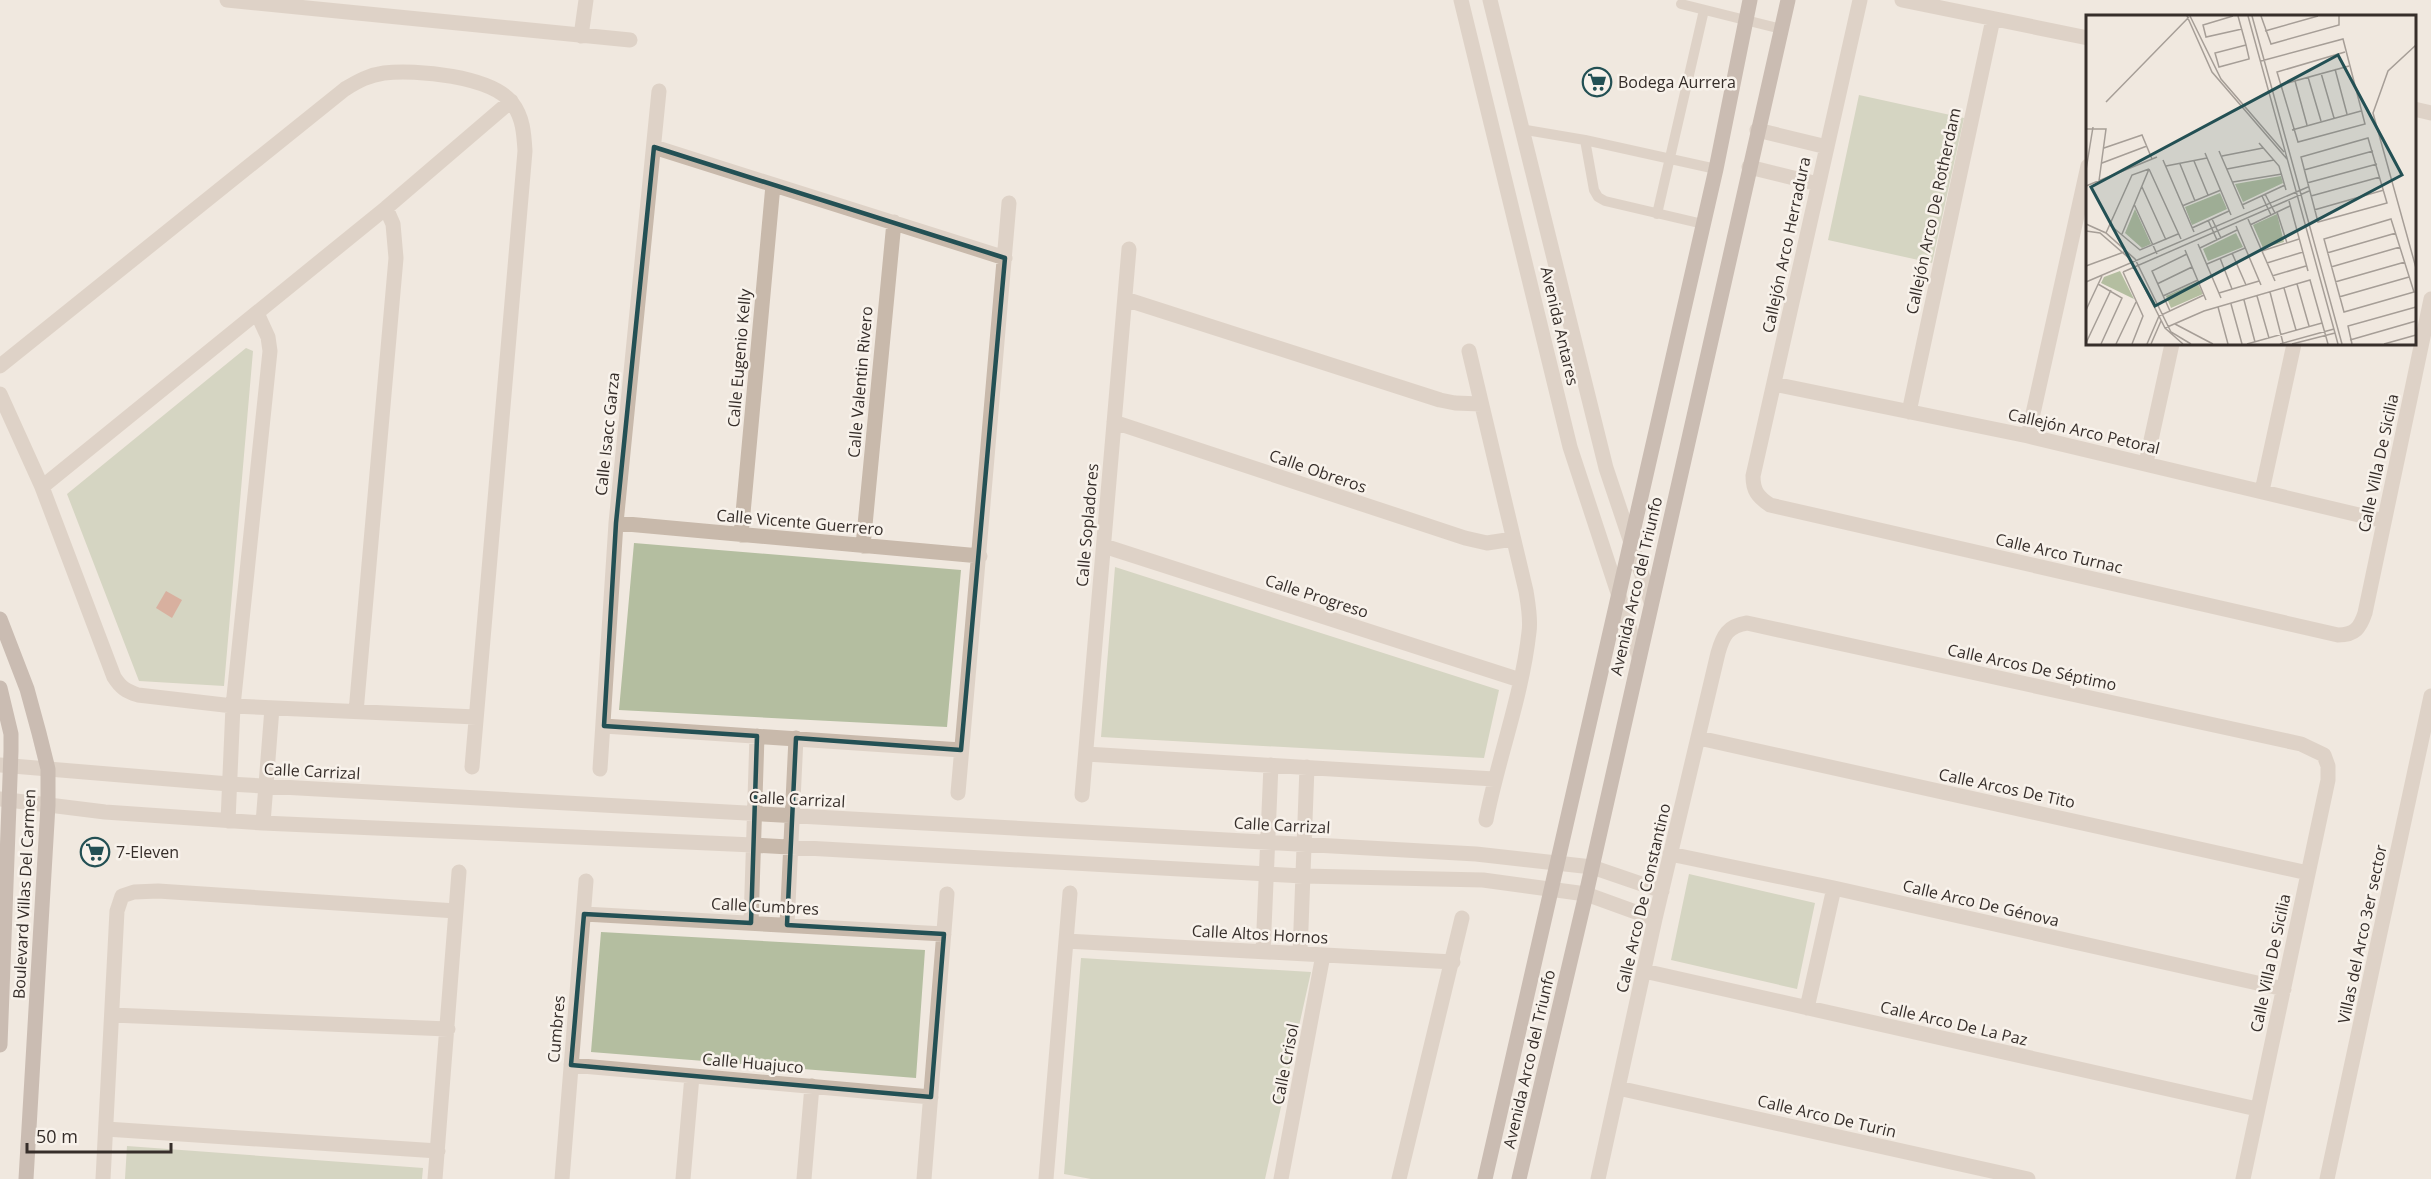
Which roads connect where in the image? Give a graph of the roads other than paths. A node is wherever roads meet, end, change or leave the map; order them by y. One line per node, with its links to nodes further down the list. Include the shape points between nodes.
1 (226, 0): 14 (street)
2 (586, 0): 14 (street)
3 (1461, 0): 64 (street, Avenida Antares, via 1570,447)
4 (1490, 0): 21 (street, Avenida Antares)
5 (1750, 0): 12 (street, Avenida Arco del Triunfo)
6 (1788, 0): 13 (street, Avenida Arco del Triunfo)
7 (1860, 0): 25 (street, Callejón Arco Herradura)
8 (1902, 0): 11 (street)
9 (1682, 4): 10 (lane)
10 (1704, 10): 12 (lane); 26 (lane)
11 (1993, 19): 15 (street); 49 (street, Callejón Arco De Rotherdam)
12 (1746, 21): 13 (lane); 28 (street, Avenida Arco del Triunfo)
13 (1781, 29): 22 (street, Avenida Arco del Triunfo)
14 (581, 36): 16 (street)
15 (2086, 38)
16 (630, 40)
17 (659, 91): 24 (street, Calle Isacc Garza)
18 (511, 100): 33 (street); 45 (street, via 476,82 446,76 384,73 366,77 345,89); 76 (street, via 524,129 525,151)
19 (2416, 109): 20 (street)
20 (2431, 113)
21 (1520, 129): 23 (lane); 62 (street, Avenida Antares, via 1606,468)
22 (1757, 130): 25 (street); 27 (street, Avenida Arco del Triunfo)
23 (1585, 140): 26 (lane); 34 (lane, via 1598,197)
24 (654, 147): 31 (street); 57 (street, Calle Isacc Garza)
25 (1827, 147): 30 (street, Callejón Arco Herradura)
26 (1670, 158): 28 (lane); 34 (lane)
27 (1749, 167): 30 (street); 65 (street, Avenida Arco del Triunfo)
28 (1716, 169): 36 (street, Avenida Arco del Triunfo)
29 (2086, 175): 51 (street)
30 (1818, 184): 46 (street, Callejón Arco Herradura)
31 (773, 185): 35 (street); 58 (street, Calle Eugenio Kelly)
32 (1010, 203): 38 (street)
33 (386, 208): 41 (street); 75 (street, via 395,237 396,258)
34 (1657, 214): 36 (lane)
35 (894, 222): 38 (street); 60 (street, Calle Valentin Rivero)
36 (1704, 224): 62 (street, Avenida Arco del Triunfo)
37 (1129, 249): 39 (street, Calle Sopladores)
38 (1005, 258): 63 (street)
39 (1125, 299): 48 (street, via 1440,400); 50 (street, Calle Sopladores)
40 (2431, 299): 56 (street, Calle Villa De Sicilia)
41 (257, 313): 53 (street); 73 (street, via 270,351)
42 (2172, 345): 52 (street)
43 (2294, 345): 54 (street)
44 (1469, 351): 48 (street)
45 (0, 366)
46 (1774, 384): 49 (street, Callejón Arco Petoral); 55 (street, Callejón Arco Herradura, via 1753,476)
47 (0, 394): 53 (street)
48 (1481, 404): 59 (street)
49 (1909, 412): 51 (street, Callejón Arco Petoral)
50 (1114, 422): 59 (street, Calle Obreros, via 1465,538 1487,543); 61 (street, Calle Sopladores)
51 (2028, 436): 52 (street, Callejón Arco Petoral)
52 (2146, 463): 54 (street, Callejón Arco Petoral)
53 (42, 487): 73 (street, via 120,687 138,695)
54 (2262, 490): 56 (street, Callejón Arco Petoral)
55 (1758, 497): 68 (street, Calle Arco Turnac, via 1783,510 2338,635)
56 (2384, 521): 68 (street, Calle Villa De Sicilia, via 2365,613)
57 (616, 523): 58 (street, Calle Vicente Guerrero); 77 (street, Calle Isacc Garza)
58 (741, 535): 60 (street, Calle Vicente Guerrero)
59 (1513, 539): 70 (street, via 1529,611)
60 (863, 546): 63 (street, Calle Vicente Guerrero)
61 (1104, 546): 70 (street, Calle Progreso); 82 (street, Calle Sopladores)
62 (1631, 547): 64 (street, Avenida Arco del Triunfo); 65 (street, Avenida Antares)
63 (980, 556): 81 (street)
64 (1618, 599): 69 (street, Avenida Antares); 107 (street, Avenida Arco del Triunfo)
65 (1651, 602): 69 (street, Avenida Arco del Triunfo)
66 (0, 619): 88 (street, Boulevard Villas Del Carmen, via 27,689)
67 (1730, 628): 80 (street, Calle Arco De Constantino, via 1722,638); 83 (street, Calle Arcos De Séptimo, via 1747,623 2301,744)
68 (2355, 632)
69 (1639, 657): 108 (street, Avenida Arco del Triunfo)
70 (1520, 680): 90 (street)
71 (0, 688): 84 (street, Boulevard Villas Del Carmen, via 11,734)
72 (2431, 696): 161 (street, Villas del Arco 3er sector)
73 (233, 706): 74 (street); 91 (street)
74 (272, 708): 75 (street); 92 (street)
75 (356, 712): 76 (street)
76 (476, 717): 86 (street)
77 (604, 726): 78 (street); 89 (street, Calle Isacc Garza)
78 (757, 736): 79 (street); 97 (street)
79 (796, 738): 81 (street); 98 (street)
80 (1699, 738): 106 (street, Calle Arco De Constantino); 110 (street, Calle Arcos De Tito)
81 (962, 750): 93 (street)
82 (1086, 754): 85 (street); 94 (street, Calle Sopladores)
83 (2324, 755): 110 (street, Calle Villa De Sicilia, via 2328,780)
84 (5, 765): 88 (street, Calle Carrizal); 95 (street, Boulevard Villas Del Carmen)
85 (1271, 765): 87 (street); 102 (street)
86 (472, 767)
87 (1307, 767): 90 (street); 103 (street)
88 (48, 769): 91 (street, Calle Carrizal); 96 (street, Boulevard Villas Del Carmen)
89 (600, 769)
90 (1494, 779): 99 (street)
91 (229, 784): 92 (street, Calle Carrizal); 100 (street)
92 (266, 786): 97 (street, Calle Carrizal); 101 (street)
93 (958, 793)
94 (1082, 795)
95 (4, 800): 96 (street); 137 (street, Boulevard Villas Del Carmen)
96 (48, 805): 100 (street); 146 (street, Boulevard Villas Del Carmen)
97 (754, 815): 98 (street, Calle Carrizal); 104 (street)
98 (792, 817): 102 (street, Calle Carrizal); 105 (street)
99 (1486, 820)
100 (228, 821): 101 (street)
101 (263, 823): 104 (street)
102 (1268, 842): 103 (street, Calle Carrizal); 111 (street)
103 (1304, 844): 107 (street, Calle Carrizal); 112 (street)
104 (753, 845): 105 (street); 124 (street)
105 (790, 847): 111 (street); 125 (street)
106 (1670, 854): 115 (street, Calle Arco De Génova); 116 (street, Calle Arco De Constantino)
107 (1557, 862): 108 (street, Calle Carrizal); 114 (street, Avenida Arco del Triunfo)
108 (1592, 867): 116 (street, Calle Carrizal); 119 (street, Avenida Arco del Triunfo)
109 (459, 872): 120 (street)
110 (2308, 873): 133 (street, Calle Villa De Sicilia)
111 (1266, 874): 112 (street); 128 (street)
112 (1303, 876): 114 (street, via 1483,880); 129 (street)
113 (586, 881): 121 (street, Cumbres)
114 (1551, 888): 119 (street); 156 (street, Avenida Arco del Triunfo)
115 (1834, 888): 133 (street, Calle Arco De Génova); 134 (street)
116 (1662, 891): 123 (street, Calle Arco De Constantino)
117 (1070, 893): 127 (street)
118 (947, 894): 126 (street)
119 (1586, 894): 123 (street); 157 (street, Avenida Arco del Triunfo)
120 (456, 911): 135 (street, via 134,892 123,896 117,911); 136 (street)
121 (584, 914): 124 (street, Calle Cumbres); 138 (street, Cumbres)
122 (1462, 918): 131 (street)
123 (1655, 919): 132 (street, Calle Arco De Constantino)
124 (751, 923): 125 (street, Calle Cumbres)
125 (787, 925): 126 (street, Calle Cumbres)
126 (944, 934): 142 (street)
127 (1066, 941): 128 (street, Calle Altos Hornos); 153 (street)
128 (1263, 952): 129 (street, Calle Altos Hornos)
129 (1300, 954): 130 (street, Calle Altos Hornos)
130 (1323, 955): 131 (street, Calle Altos Hornos); 154 (street, Calle Crisol)
131 (1453, 962): 155 (street)
132 (1644, 971): 134 (street, Calle Arco De La Paz); 141 (street, Calle Arco De Constantino)
133 (2284, 989): 143 (street, Calle Villa De Sicilia)
134 (1807, 1008): 143 (street, Calle Arco De La Paz)
135 (112, 1015): 136 (street); 144 (street)
136 (448, 1029): 145 (street)
137 (0, 1045)
138 (571, 1065): 139 (street, Calle Huajuco); 149 (street, Cumbres)
139 (692, 1076): 140 (street, Calle Huajuco); 150 (street)
140 (812, 1086): 142 (street, Calle Huajuco); 151 (street)
141 (1618, 1088): 158 (street, Calle Arco De Constantino); 159 (street, Calle Arco De Turin)
142 (931, 1097): 152 (street)
143 (2257, 1109): 160 (street, Calle Villa De Sicilia)
144 (106, 1129): 145 (street); 147 (street)
145 (438, 1151): 148 (street)
146 (26, 1179)
147 (103, 1179)
148 (435, 1179)
149 (562, 1179)
150 (683, 1179)
151 (804, 1179)
152 (924, 1179)
153 (1046, 1179)
154 (1281, 1179)
155 (1400, 1179)
156 (1485, 1179)
157 (1519, 1179)
158 (1598, 1179)
159 (2028, 1179)
160 (2243, 1179)
161 (2327, 1179)

